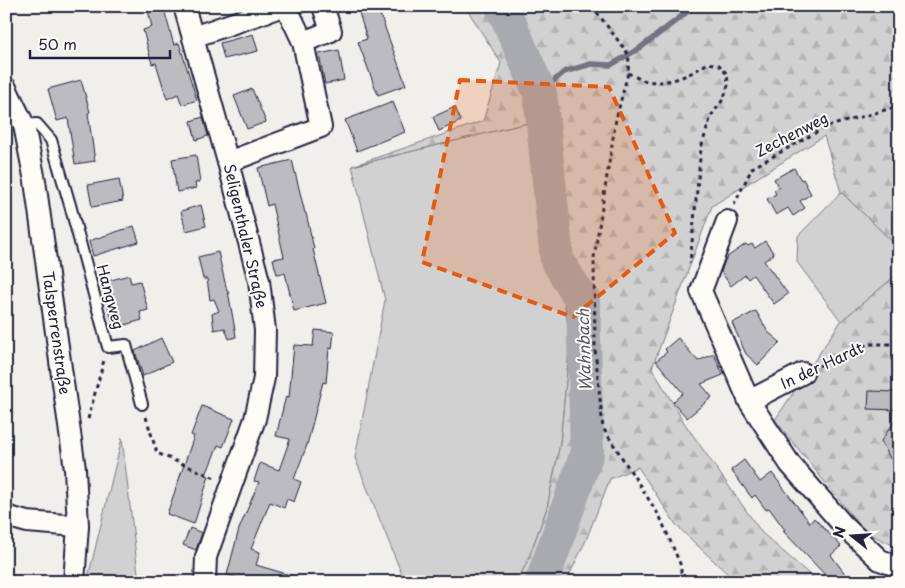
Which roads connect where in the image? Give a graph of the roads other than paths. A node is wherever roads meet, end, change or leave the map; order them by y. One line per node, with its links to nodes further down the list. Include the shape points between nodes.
1 (184, 6): 4 (street, Seligenthaler Straße)
2 (284, 6): 4 (street); 5 (street)
3 (322, 6): 5 (street, via 331,31)
4 (193, 37): 8 (street, Seligenthaler Straße)
5 (303, 42): 8 (street, via 321,126)
6 (6, 88): 7 (street, Talsperrenstraße)
7 (24, 125): 12 (lane, Hangweg, via 38,124 51,140 108,347 126,345); 14 (street, Talsperrenstraße, via 75,469)
8 (228, 162): 17 (street, Seligenthaler Straße, via 259,281 265,330 264,378 255,419 206,557)
9 (727, 221): 11 (street, via 701,291)
10 (803, 373): 11 (street, In der Hardt)
11 (749, 401): 15 (street, via 790,464 844,526 880,560)
12 (142, 404)
13 (6, 516): 14 (street, via 27,522)
14 (78, 526): 16 (street, Talsperrenstraße)
15 (899, 567)
16 (74, 582)
17 (205, 582)

